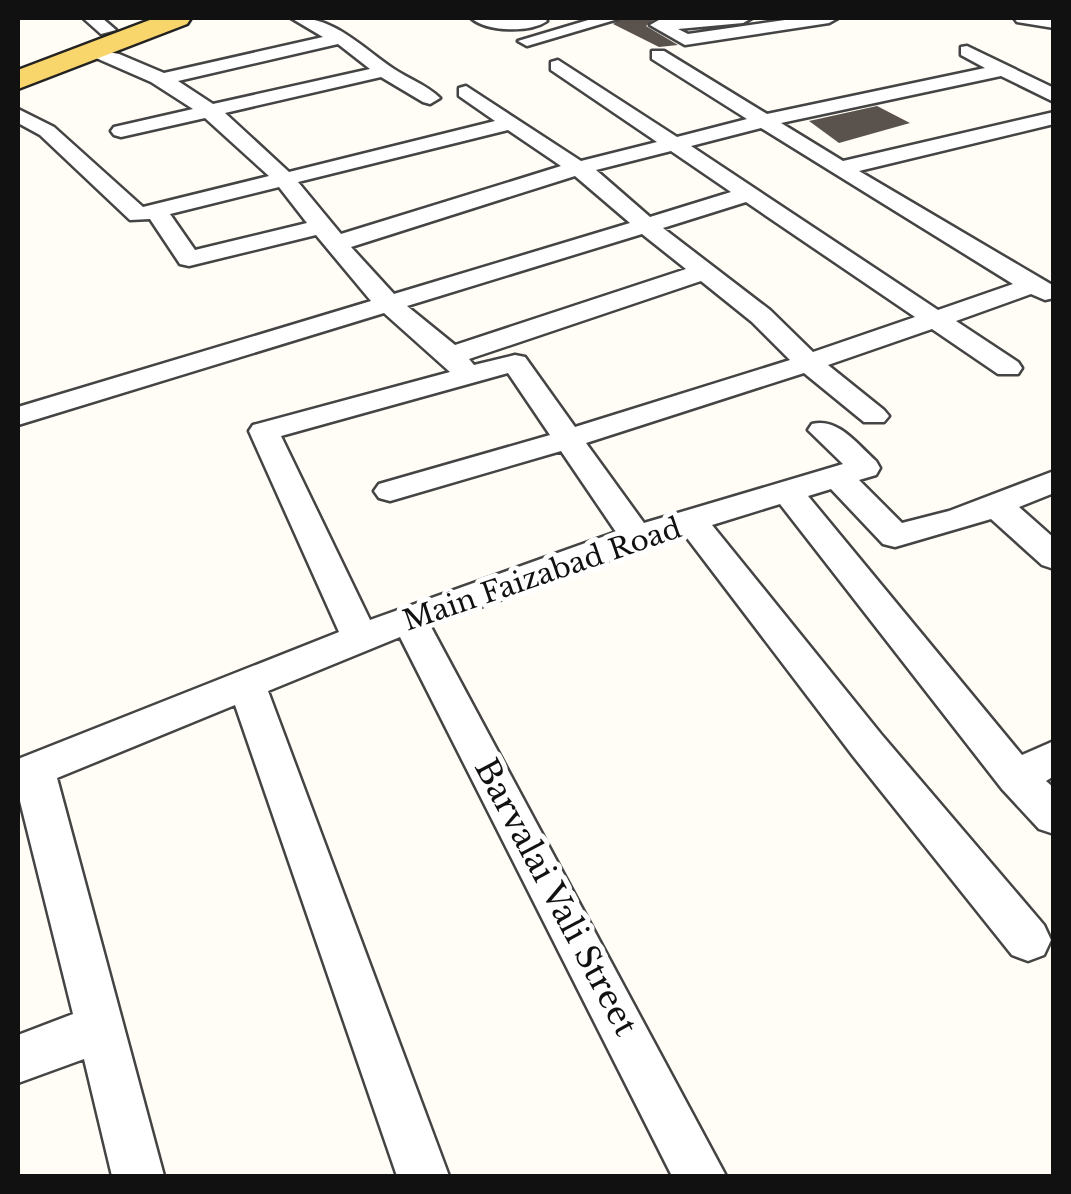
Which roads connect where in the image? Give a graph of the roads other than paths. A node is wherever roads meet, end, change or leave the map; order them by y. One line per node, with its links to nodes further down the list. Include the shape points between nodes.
1 (140, 18): 12 (main road)
2 (161, 18): 21 (main road)
3 (178, 18): 12 (main road)
4 (300, 18): 13 (street)
5 (480, 18): 6 (street)
6 (535, 18)
7 (743, 18): 8 (street, via 659,25 685,40)
8 (829, 18)
9 (1022, 18): 11 (street)
10 (614, 22): 14 (street)
11 (1054, 23)
12 (96, 33): 17 (main road); 21 (main road); 22 (street)
13 (340, 38): 19 (street); 22 (street)
14 (526, 42)
15 (967, 52): 20 (street)
16 (658, 55): 29 (street)
17 (18, 64)
18 (558, 66): 33 (street)
19 (384, 70): 25 (street); 26 (street)
20 (1003, 70): 24 (street); 29 (street)
21 (18, 76)
22 (160, 80): 26 (street)
23 (466, 92): 30 (street)
24 (1054, 96)
25 (430, 98)
26 (204, 110): 31 (street); 36 (street)
27 (18, 115): 38 (street, via 46,131 138,215)
28 (1043, 120): 32 (street); 35 (street)
29 (761, 121): 33 (street); 35 (street)
30 (512, 123): 34 (street); 36 (street)
31 (121, 131)
32 (1054, 134)
33 (674, 144): 34 (street); 37 (street)
34 (578, 168): 39 (street); 40 (street)
35 (839, 169): 42 (street)
36 (284, 180): 38 (street); 40 (street)
37 (750, 194): 39 (street); 44 (street)
38 (156, 211): 40 (street, via 189,259)
39 (646, 226): 41 (street); 43 (street)
40 (327, 235): 43 (street)
41 (706, 271): 45 (street); 46 (street)
42 (1043, 291): 44 (street)
43 (390, 305): 46 (street); 48 (street)
44 (936, 320): 45 (street); 47 (street)
45 (810, 364): 49 (street); 51 (street)
46 (460, 365): 51 (street, via 515,363); 61 (street, via 264,430)
47 (1008, 368)
48 (18, 416)
49 (874, 416)
50 (823, 430): 52 (street, via 865,468)
51 (570, 441): 54 (street); 58 (street)
52 (838, 477): 55 (street, Main Faizabad Road); 56 (street, via 895,536)
53 (1054, 481): 56 (street)
54 (390, 492)
55 (787, 492): 57 (street, Main Faizabad Road); 65 (street)
56 (995, 504): 59 (street)
57 (692, 522): 58 (street, Main Faizabad Road); 67 (street)
58 (636, 537): 60 (street, Main Faizabad Road)
59 (1054, 557)
60 (409, 619): 61 (street, Main Faizabad Road); 72 (street, Barvalai Vali Street)
61 (360, 638): 62 (street, Main Faizabad Road)
62 (246, 683): 64 (street, Main Faizabad Road); 71 (street)
63 (1054, 757): 65 (street)
64 (26, 772): 68 (street)
65 (1016, 777): 66 (street)
66 (1054, 816)
67 (1028, 940)
68 (102, 1028): 69 (street); 70 (street)
69 (18, 1059)
70 (138, 1176)
71 (423, 1176)
72 (700, 1176)

